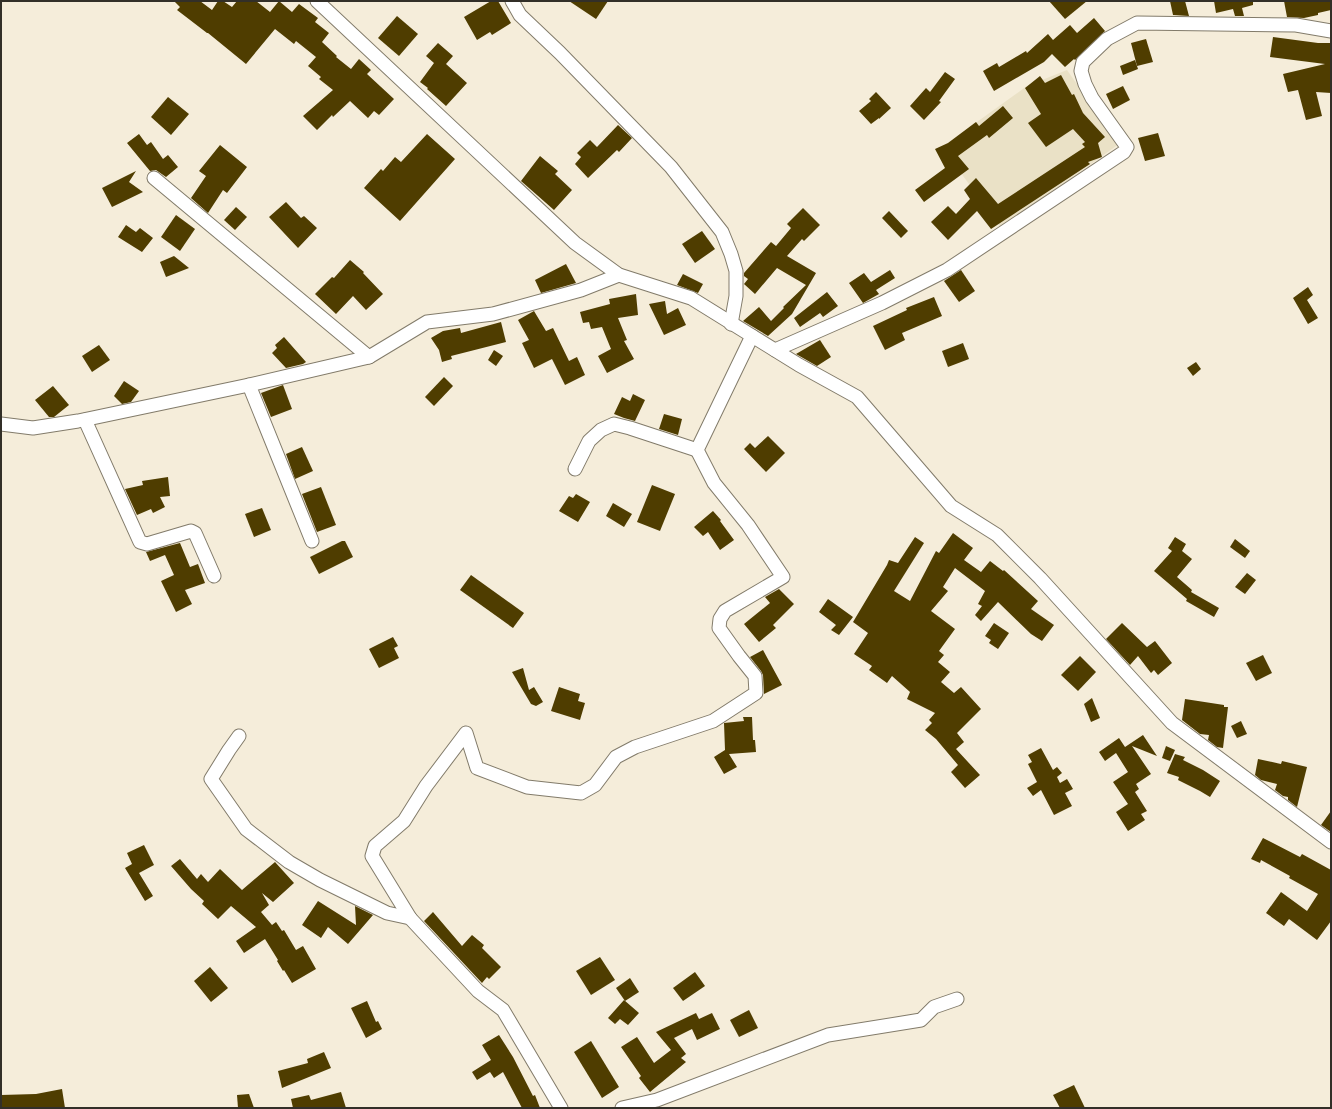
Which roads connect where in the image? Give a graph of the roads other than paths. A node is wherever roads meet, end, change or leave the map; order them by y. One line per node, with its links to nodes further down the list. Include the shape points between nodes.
1 (317, 1): 5 (street, via 575,242)
2 (512, 1): 6 (street, via 520,15 670,167 722,232 736,271 736,296)
3 (1331, 31): 8 (street, via 1296,25 1136,23 1107,39 1083,62 1080,71 1092,98 1127,147 1124,152 947,270 882,303)
4 (154, 178): 9 (street)
5 (619, 276): 6 (street, via 691,298); 9 (street, via 581,290 493,314 427,322)
6 (731, 324): 7 (street)
7 (752, 336): 8 (street); 13 (street)
8 (775, 350): 18 (street, via 857,397 951,506 997,535 1040,578 1172,723)
9 (369, 357): 10 (street)
10 (249, 385): 11 (street); 15 (street)
11 (85, 420): 12 (street, via 33,428); 16 (street, via 140,542 147,544 191,531 195,533)
12 (1, 424)
13 (697, 450): 14 (street, via 614,424 601,430 589,441); 19 (street, via 714,484 748,525 783,577 726,610 720,619 719,628 755,676 756,693 713,721 635,747 616,757 596,785 581,793 527,787 477,768 466,733 426,786 404,822 375,846 372,856)
14 (575, 469)
15 (312, 541)
16 (214, 576)
17 (239, 736): 19 (street, via 211,779 246,829 289,862 320,880 387,914)
18 (1331, 842)
19 (410, 918): 21 (street, via 478,991 503,1010)
20 (957, 999): 22 (street, via 934,1007 921,1020 828,1035 657,1100)
21 (561, 1108)
22 (622, 1108)

